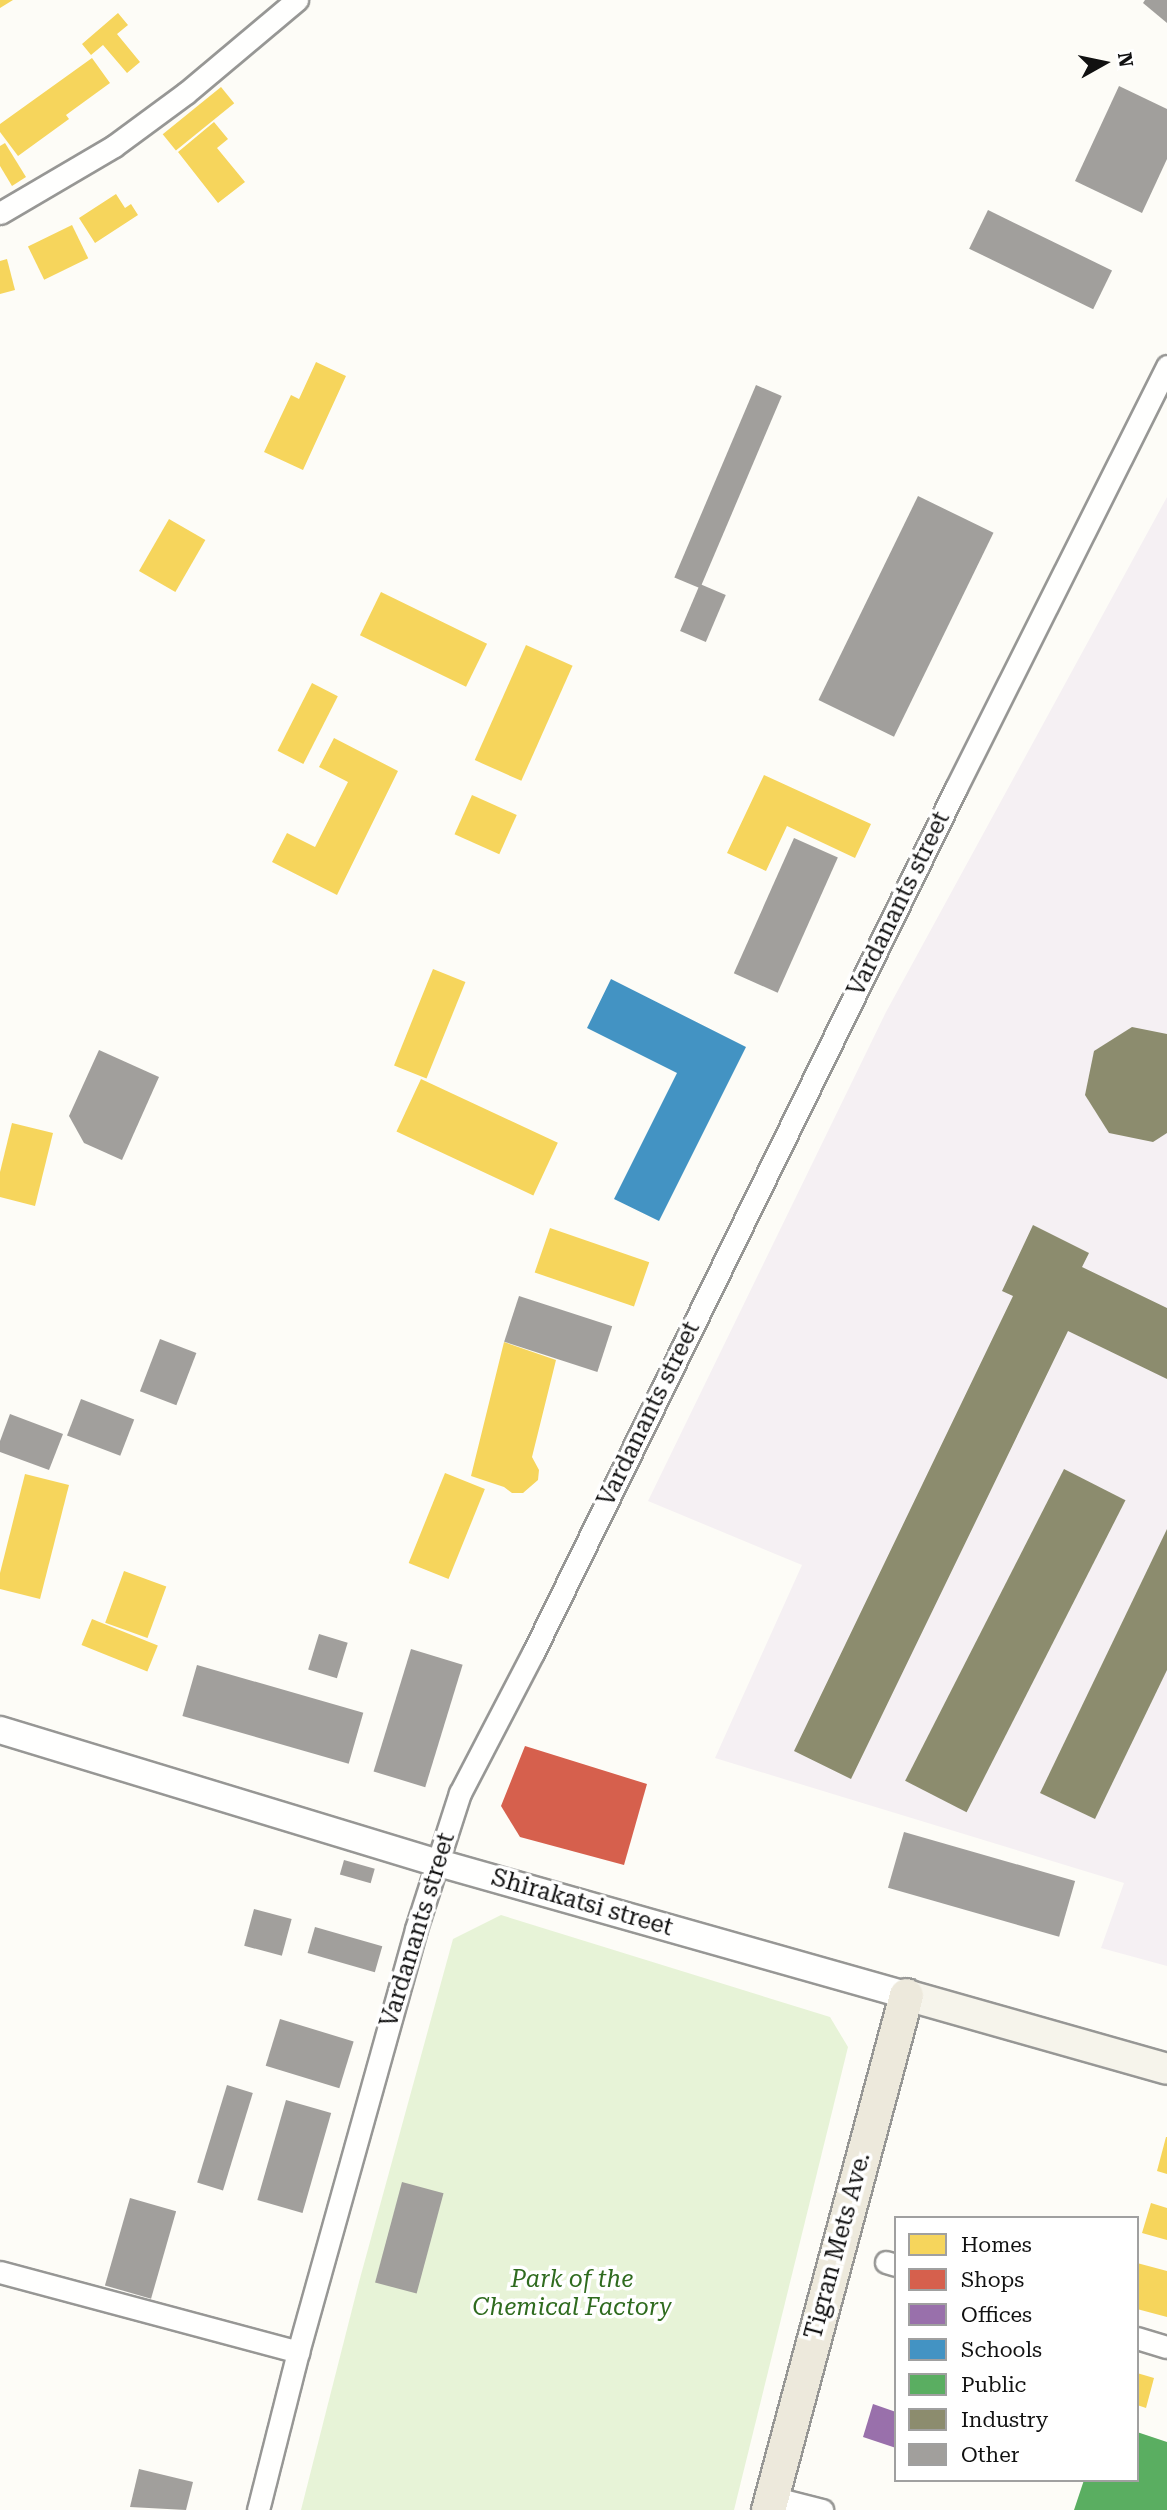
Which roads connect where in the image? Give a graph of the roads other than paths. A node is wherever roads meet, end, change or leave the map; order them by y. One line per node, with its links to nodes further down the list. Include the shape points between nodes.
1 (296, 0): 2 (street, via 186,93 114,146)
2 (0, 213)
3 (1167, 366): 5 (street, Vardanants street, via 460,1793)
4 (0, 1730): 5 (street, Shirakatsi street)
5 (439, 1864): 6 (street, Shirakatsi street); 11 (street, Vardanants street, via 416,1929)
6 (906, 1995): 7 (main road, Shirakatsi street); 12 (main road, Tigran Mets Ave.)
7 (1167, 2069)
8 (0, 2272): 11 (street)
9 (1139, 2340): 10 (street)
10 (1167, 2347)
11 (298, 2352): 13 (street, Vardanants street)
12 (772, 2506): 14 (street)
13 (258, 2510)
14 (822, 2510)

